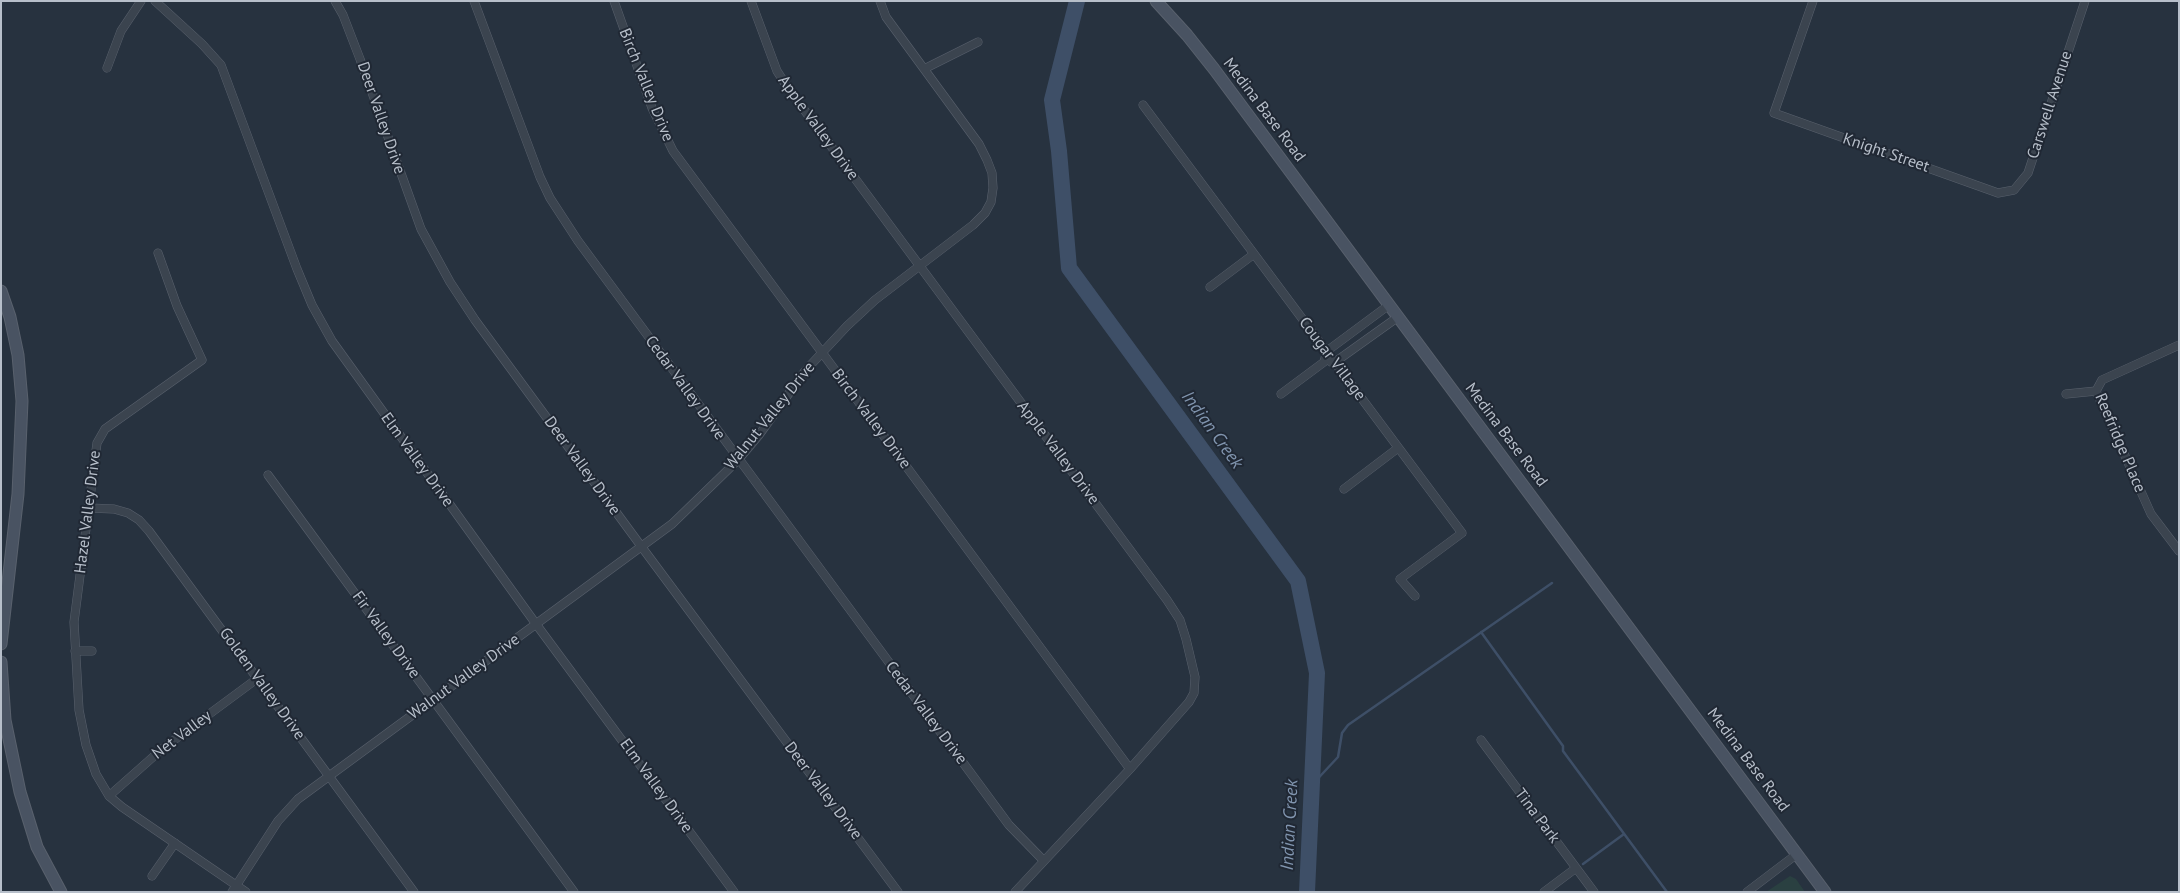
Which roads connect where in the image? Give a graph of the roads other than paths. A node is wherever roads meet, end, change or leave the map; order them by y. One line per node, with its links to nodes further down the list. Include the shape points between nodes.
1 (141, 1): 12 (street, via 119,36)
2 (155, 1): 39 (street, Elm Valley Drive, via 221,65 296,268 332,340)
3 (335, 1): 36 (street, Deer Valley Drive, via 360,59 421,229 436,257 475,320)
4 (474, 1): 32 (street, Cedar Valley Drive, via 527,146 550,198)
5 (614, 1): 25 (street, Birch Valley Drive, via 652,108 673,151)
6 (751, 1): 18 (street, Apple Valley Drive, via 777,71)
7 (880, 1): 13 (street, Walnut Valley Drive, via 886,17)
8 (1156, 1): 21 (street, Medina Base Road, via 1214,69)
9 (1813, 1): 15 (street, Knight Street, via 1774,113)
10 (2085, 1): 15 (street, Carswell Avenue, via 2028,174 2014,190)
11 (978, 42): 13 (street)
12 (107, 68)
13 (924, 69): 18 (street, Walnut Valley Drive, via 979,144 992,174 993,188 985,213)
14 (1143, 105): 17 (street, Cougar Village)
15 (1998, 193)
16 (158, 253): 35 (street, Hazel Valley Drive, via 177,306 202,360 105,429 97,443)
17 (1254, 254): 19 (street); 24 (street, Cougar Village)
18 (919, 266): 25 (street, Walnut Valley Drive, via 875,300); 47 (street, Apple Valley Drive, via 1180,620 1195,677 1194,693)
19 (1210, 286)
20 (1, 291): 40 (street, via 18,354 22,410 18,494)
21 (1389, 305): 22 (street, Medina Base Road); 24 (street)
22 (1398, 318): 27 (street); 51 (street, Medina Base Road)
23 (2179, 345): 28 (street, Reefridge Place, via 2102,380)
24 (1327, 352): 26 (street); 27 (street, Cougar Village)
25 (822, 353): 32 (street, Walnut Valley Drive); 47 (street, Birch Valley Drive)
26 (1324, 362): 27 (street); 29 (street)
27 (1335, 362): 31 (street, Cougar Village)
28 (2096, 392): 30 (street); 37 (street, Reefridge Place, via 2151,514)
29 (1281, 394)
30 (2066, 394)
31 (1398, 448): 34 (street); 38 (street, Cougar Village, via 1462,533 1400,579)
32 (738, 460): 36 (street, Walnut Valley Drive, via 693,505); 52 (street, Cedar Valley Drive, via 753,476 1009,826)
33 (268, 475): 45 (street, Fir Valley Drive)
34 (1344, 489)
35 (89, 508): 41 (street, Hazel Valley Drive, via 74,622); 44 (street, Golden Valley Drive, via 114,509 139,520)
36 (641, 546): 39 (street, Walnut Valley Drive); 62 (street, Deer Valley Drive)
37 (2179, 551)
38 (1415, 596)
39 (536, 624): 45 (street, Walnut Valley Drive); 61 (street, Elm Valley Drive)
40 (1, 644)
41 (75, 651): 42 (street); 49 (street, Hazel Valley Drive, via 79,710 86,745 96,774)
42 (92, 651)
43 (1, 662): 56 (street, via 5,720 20,792 37,847)
44 (258, 678): 48 (street, Golden Valley Drive); 49 (street, Net Valley, via 162,749)
45 (434, 700): 48 (street, Walnut Valley Drive); 60 (street, Fir Valley Drive)
46 (1481, 740): 53 (street, Tina Park)
47 (1130, 769): 52 (street, Apple Valley Drive)
48 (329, 776): 55 (street, Walnut Valley Drive, via 287,809); 59 (street, Golden Valley Drive)
49 (109, 796): 50 (street, Hazel Valley Drive)
50 (175, 843): 54 (street); 55 (street, Hazel Valley Drive)
51 (1797, 854): 66 (street); 67 (street, Medina Base Road)
52 (1044, 861): 63 (street, Apple Valley Drive)
53 (1576, 868): 64 (street); 65 (street, Tina Park)
54 (152, 876)
55 (236, 885): 57 (street, Walnut Valley Drive); 58 (street, Hazel Valley Drive)
56 (61, 892)
57 (232, 892)
58 (246, 892)
59 (414, 892)
60 (574, 892)
61 (734, 892)
62 (898, 892)
63 (1015, 892)
64 (1544, 892)
65 (1594, 892)
66 (1746, 892)
67 (1825, 892)

